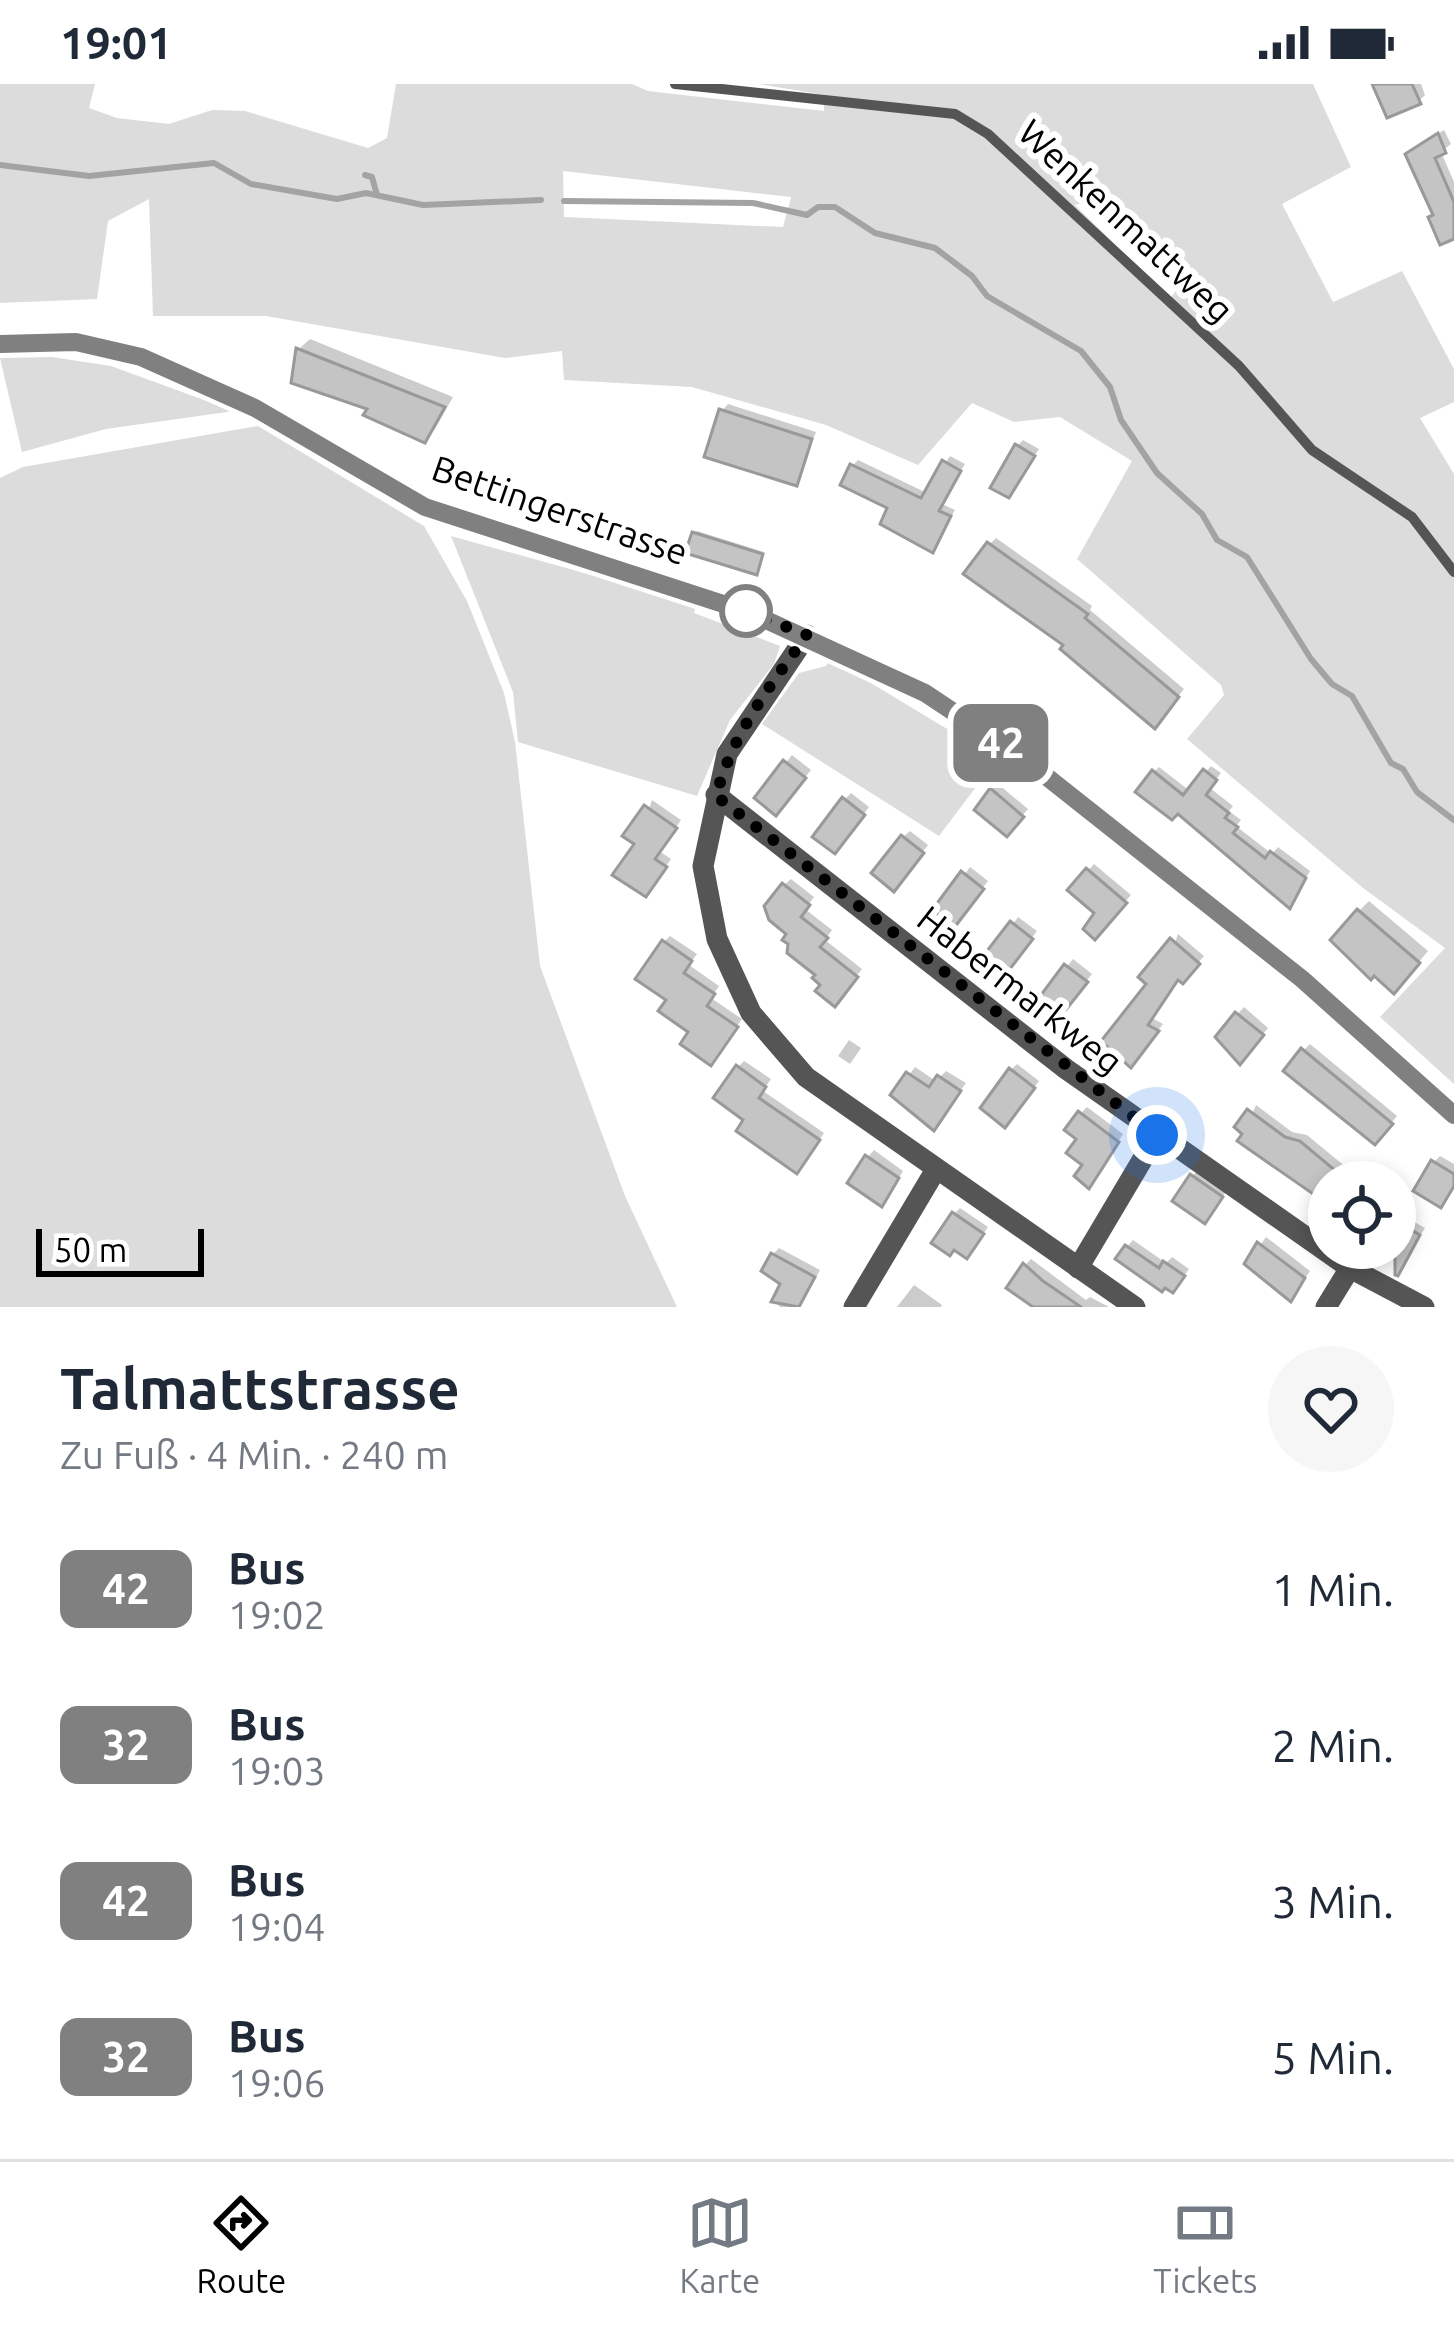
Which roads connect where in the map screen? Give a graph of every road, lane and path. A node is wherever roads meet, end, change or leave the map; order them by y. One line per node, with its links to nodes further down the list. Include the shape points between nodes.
1 (675, 84): 3 (lane, Wenkenmattweg, via 956,114 988,134 1239,365 1312,450 1412,517)
2 (0, 344): 4 (street, Bettingerstrasse, via 76,342 141,357 255,408 425,507)
3 (1454, 572)
4 (807, 635): 5 (street, via 749,715); 6 (street, Bettingerstrasse, via 925,693 1023,758 1302,979)
5 (716, 796): 7 (street, Habermarkweg); 8 (street, via 704,866 717,939 751,1013 806,1077)
6 (1454, 1115)
7 (1157, 1135): 9 (street, Habermarkweg); 10 (street)
8 (935, 1171): 10 (street); 13 (street)
9 (1308, 1239)
10 (1078, 1268): 14 (street)
11 (1349, 1269): 15 (street)
12 (1352, 1269): 16 (street, Habermarkweg)
13 (854, 1307)
14 (1136, 1307)
15 (1326, 1307)
16 (1424, 1307)

